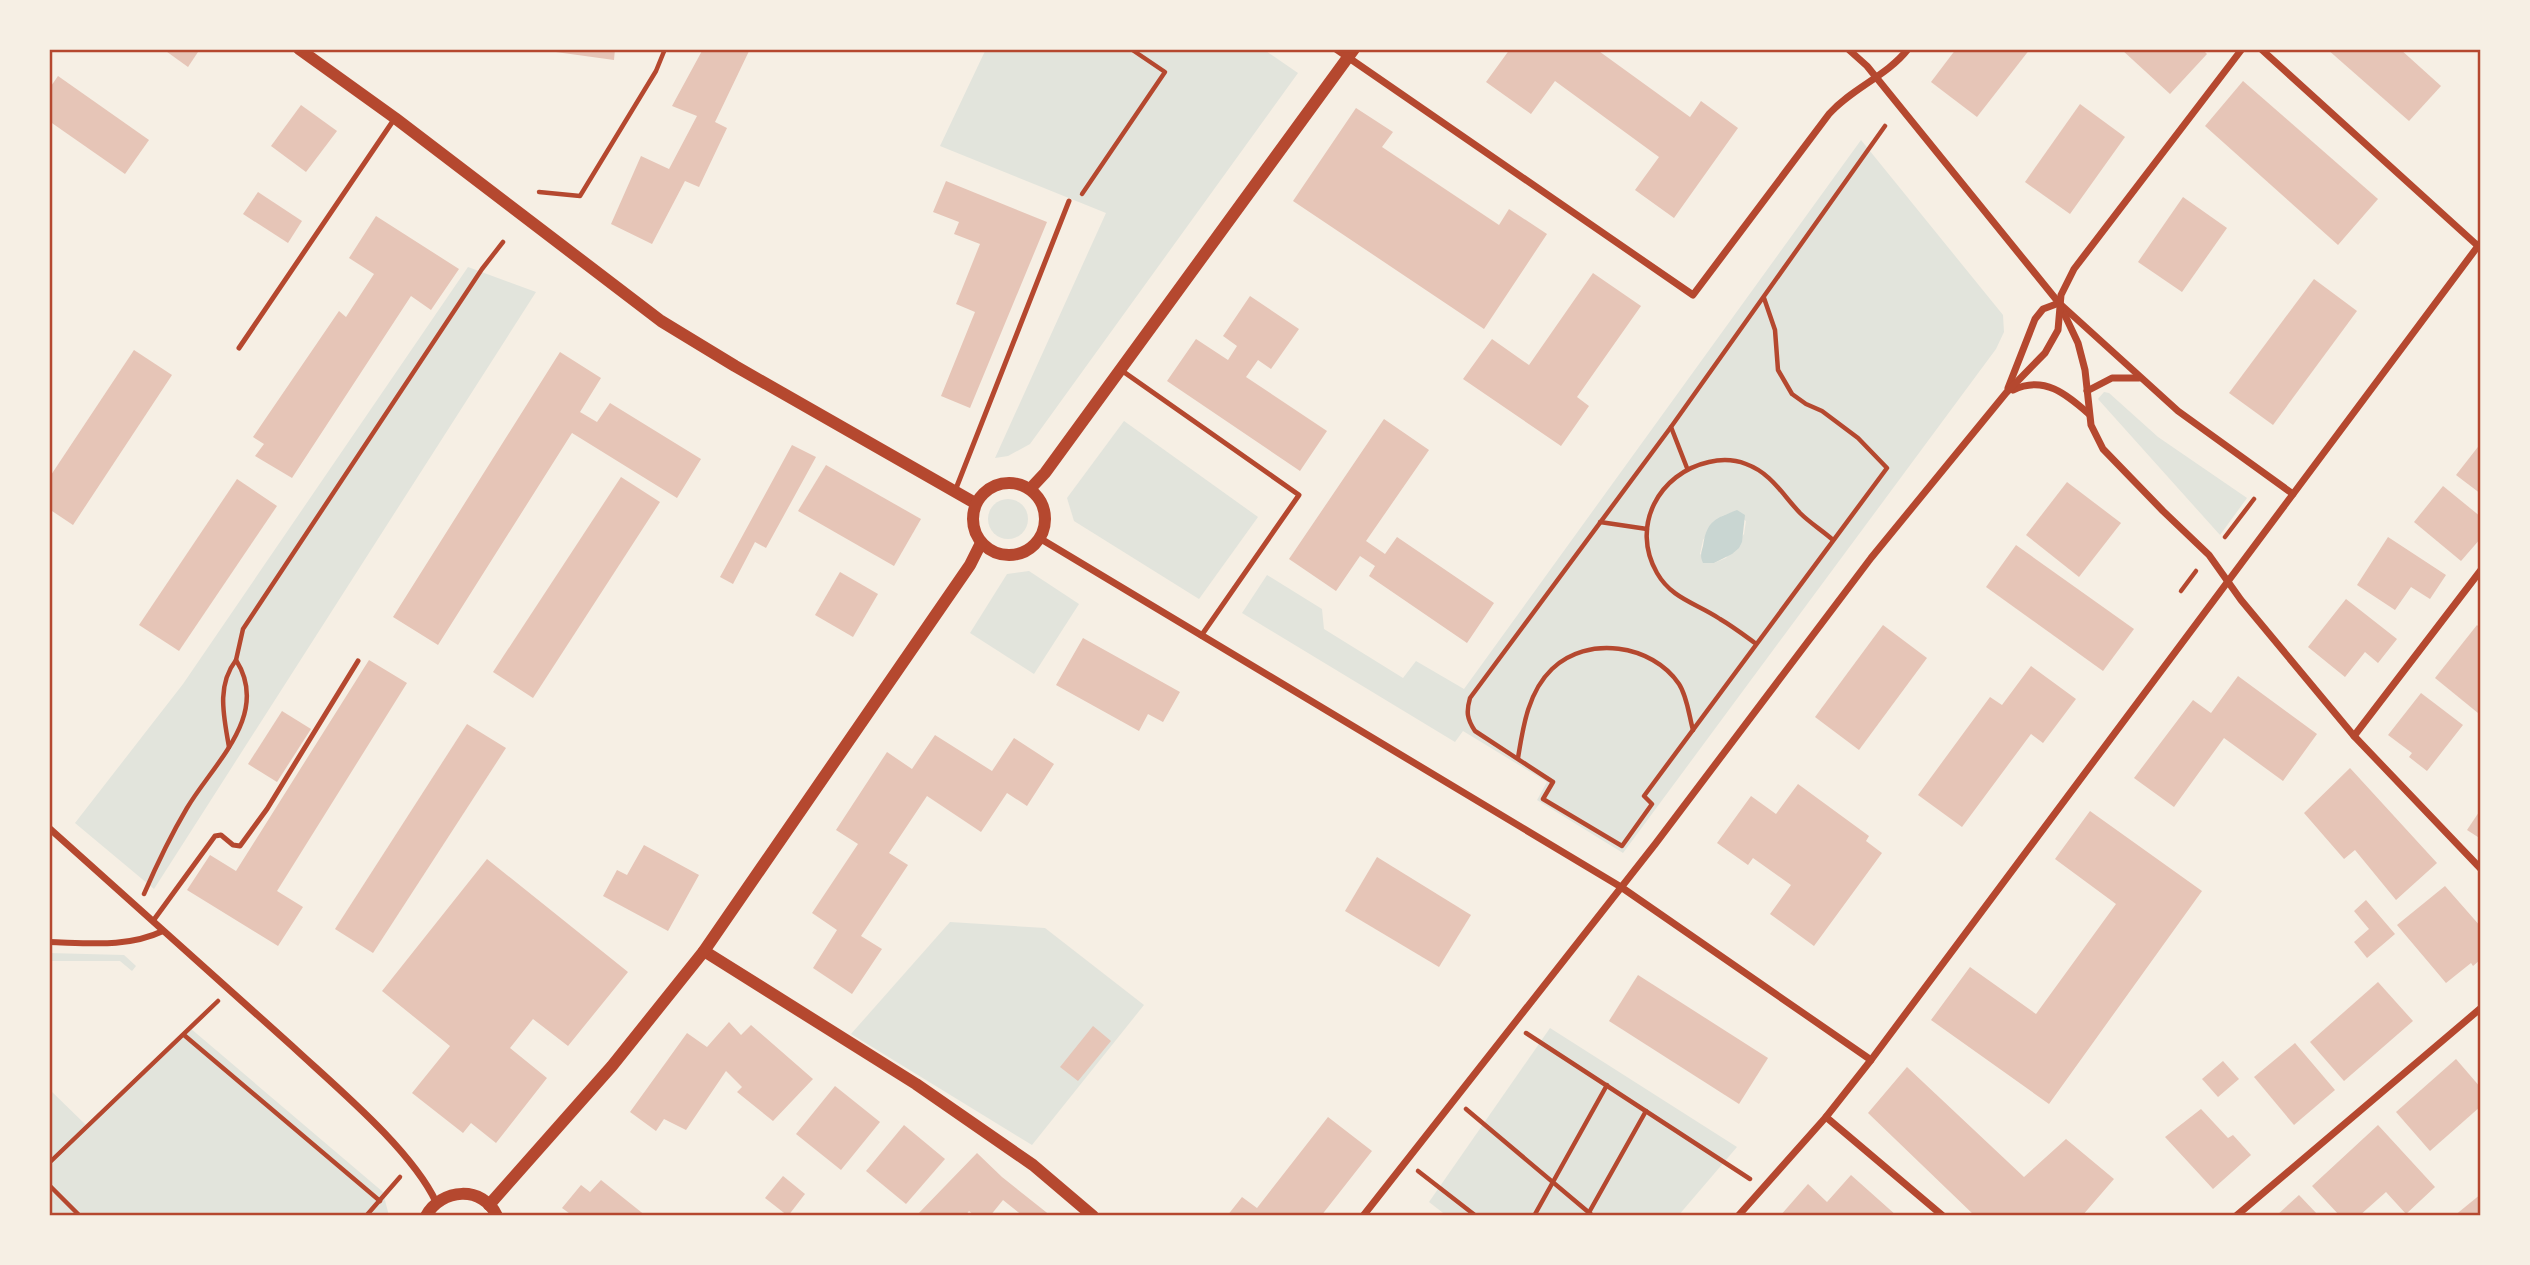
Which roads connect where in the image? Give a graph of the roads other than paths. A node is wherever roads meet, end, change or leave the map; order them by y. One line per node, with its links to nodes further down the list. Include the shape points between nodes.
1 (299, 49): 9 (street)
2 (1336, 49): 7 (street)
3 (1848, 49): 8 (street)
4 (1908, 49): 8 (street)
5 (2242, 49): 12 (street, via 2074,269)
6 (2261, 49): 11 (street)
7 (1351, 53): 8 (street, via 1693,295 1829,114); 14 (street)
8 (1875, 76): 12 (street)
9 (395, 118): 13 (lane); 20 (street, via 662,321)
10 (1069, 201): 20 (lane)
11 (2480, 244): 21 (street)
12 (2059, 303): 15 (street); 16 (street, via 2078,343); 17 (street, via 2043,309 2035,320); 17 (street, via 2059,325 2051,343)
13 (239, 348)
14 (1121, 369): 19 (street); 27 (lane, via 1299,495)
15 (2139, 378): 16 (street, via 2112,378); 21 (street)
16 (2087, 391): 18 (street)
17 (2006, 393): 18 (street, via 2038,383); 32 (street, via 1871,558)
18 (2089, 414): 26 (street, via 2103,449 2209,555)
19 (1030, 489): 22 (street, via 996,485); 23 (street, via 1044,507)
20 (955, 491): 22 (street)
21 (2293, 494): 26 (street)
22 (975, 503): 24 (street, via 972,522)
23 (1041, 539): 24 (street, via 1033,548 1012,556 990,551); 27 (street)
24 (981, 543): 36 (street)
25 (2481, 570): 29 (street)
26 (2229, 582): 29 (street); 38 (street)
27 (1201, 636): 32 (street)
28 (358, 661): 33 (lane, via 240,846 215,836)
29 (2354, 736): 31 (street)
30 (49, 828): 33 (street)
31 (2481, 869)
32 (1621, 887): 38 (street); 44 (street)
33 (153, 921): 34 (street)
34 (163, 931): 35 (street, via 137,942); 40 (street, via 385,1135)
35 (49, 942)
36 (704, 951): 41 (street); 43 (street, via 916,1084 1033,1165)
37 (2481, 1009): 47 (street)
38 (1871, 1060): 39 (street)
39 (1826, 1117): 45 (street); 46 (street)
40 (436, 1202): 41 (street, via 474,1195); 42 (street)
41 (493, 1210)
42 (426, 1216)
43 (1093, 1216)
44 (1363, 1216)
45 (1738, 1216)
46 (1943, 1216)
47 (2236, 1216)

